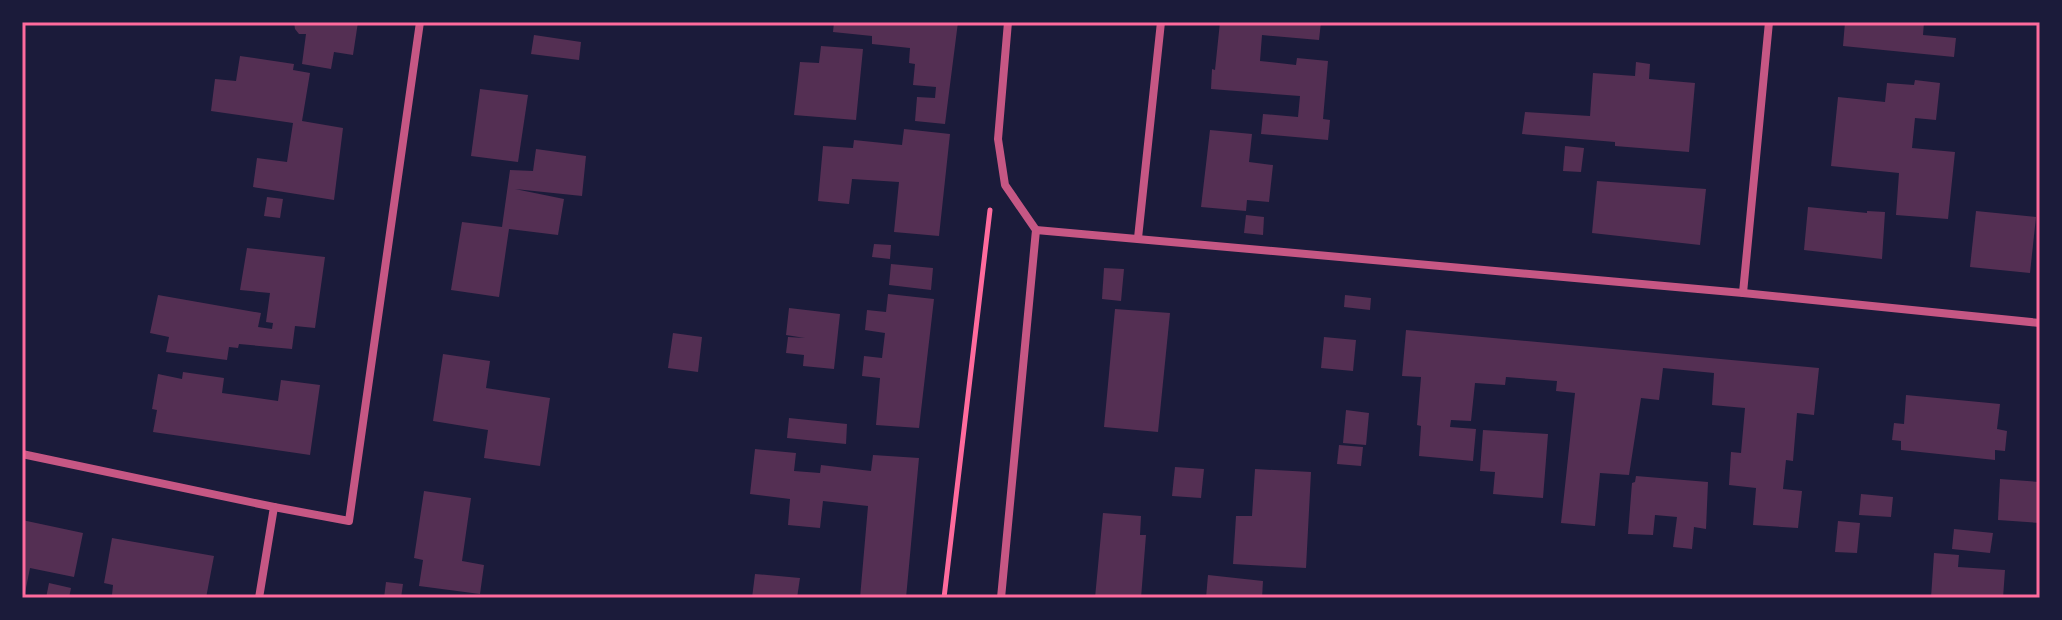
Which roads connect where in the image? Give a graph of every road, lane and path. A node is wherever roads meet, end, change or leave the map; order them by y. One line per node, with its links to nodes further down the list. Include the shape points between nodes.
1 (420, 22): 11 (street, via 349,521)
2 (1008, 22): 6 (street, via 998,139 1005,185)
3 (1161, 22): 7 (street)
4 (1769, 22): 8 (street)
5 (991, 202): 13 (path)
6 (1036, 230): 7 (street); 14 (street)
7 (1138, 238): 8 (street)
8 (1743, 293): 9 (street)
9 (2040, 323)
10 (22, 454): 11 (street)
11 (274, 507): 12 (street)
12 (259, 598)
13 (944, 598)
14 (1001, 598)

